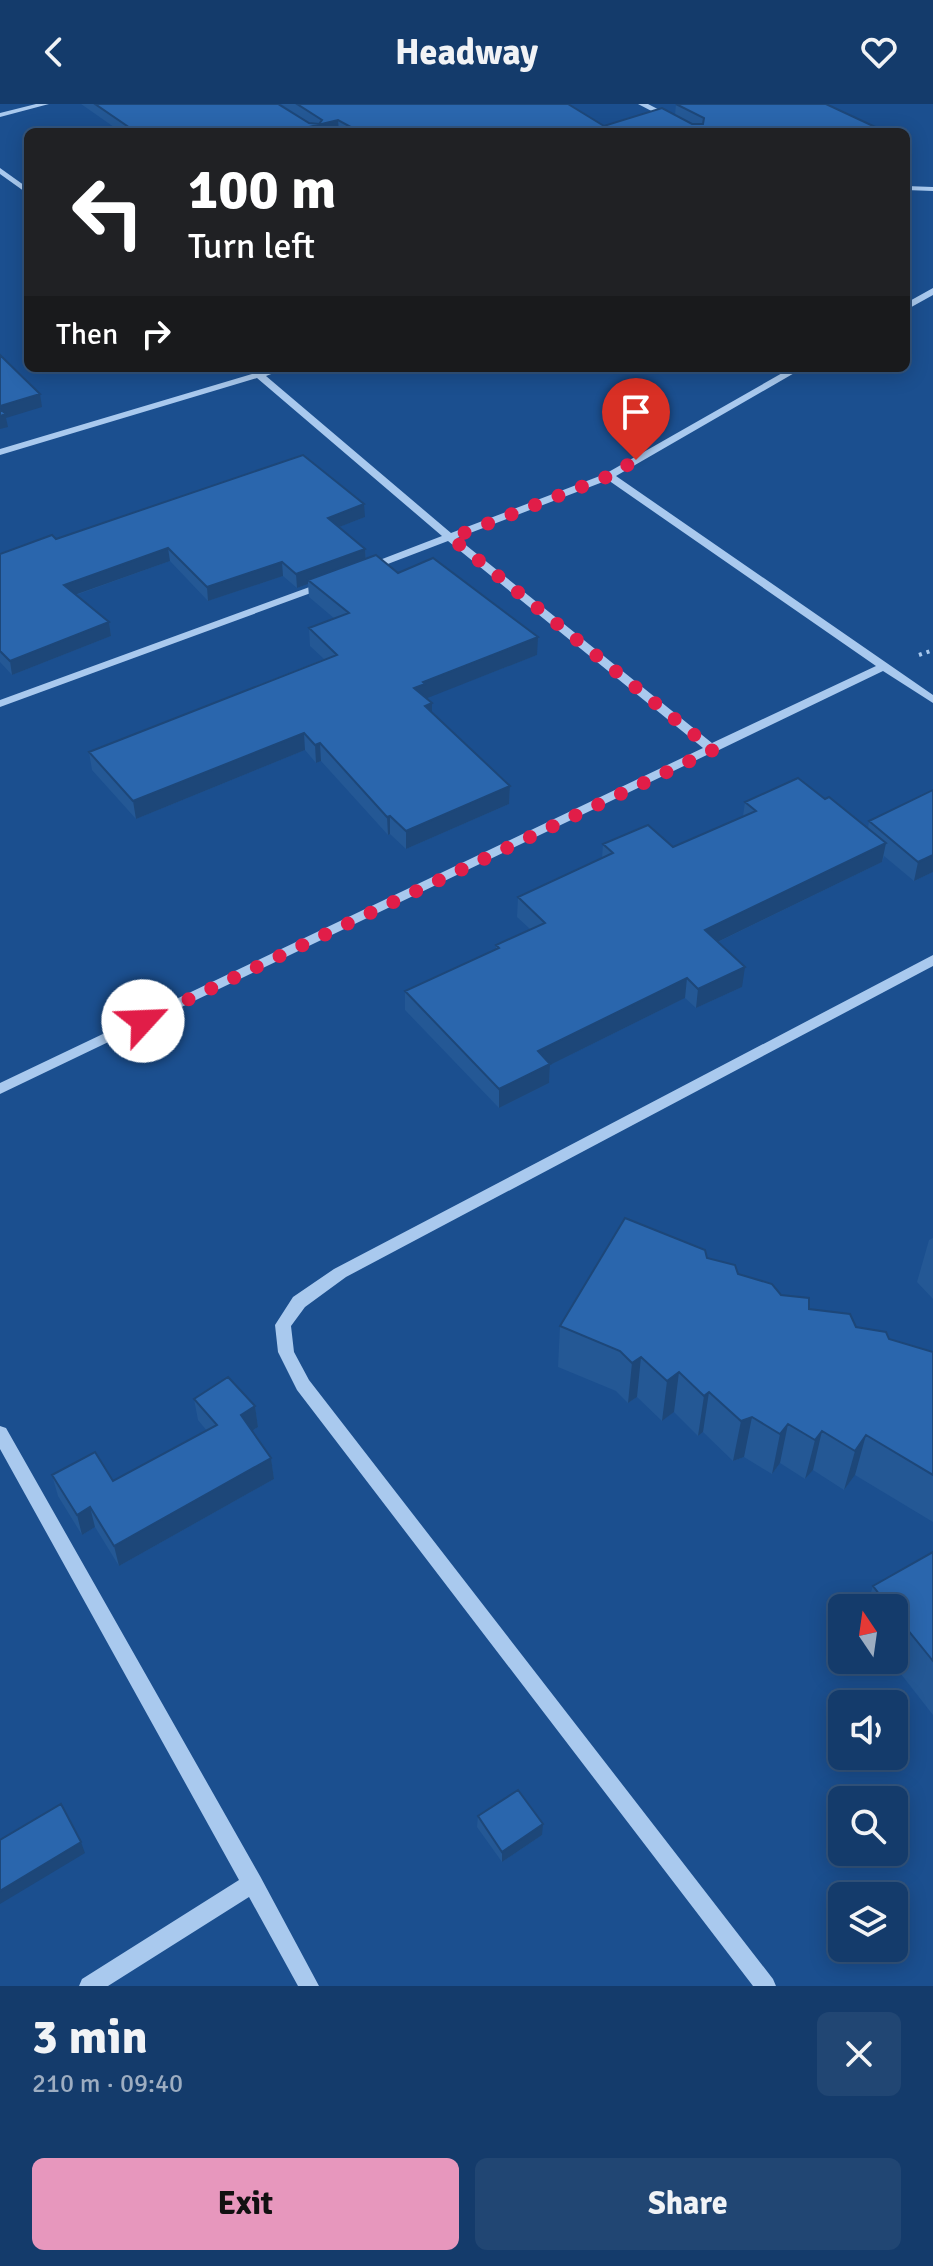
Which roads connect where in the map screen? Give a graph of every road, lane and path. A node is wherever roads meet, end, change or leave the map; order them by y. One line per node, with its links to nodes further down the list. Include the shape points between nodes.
1 (45, 104): 3 (street)
2 (642, 104): 4 (street)
3 (0, 115)
4 (690, 128)
5 (0, 170): 7 (street)
6 (910, 188): 8 (street)
7 (24, 189)
8 (933, 189)
9 (933, 291): 10 (street)
10 (910, 305)
11 (252, 372): 14 (street)
12 (256, 372): 16 (street)
13 (791, 372): 15 (street)
14 (0, 452)
15 (609, 476): 16 (street); 19 (street)
16 (451, 538): 17 (street); 22 (street)
17 (349, 575)
18 (335, 581): 21 (street)
19 (884, 666): 20 (street); 22 (street)
20 (933, 700)
21 (0, 704)
22 (713, 750): 24 (street)
23 (933, 960): 29 (street, via 340,1273 299,1302 283,1325 286,1352 303,1385)
24 (0, 1089)
25 (0, 1433): 26 (street)
26 (253, 1883): 27 (street); 28 (street)
27 (89, 1986)
28 (309, 1986)
29 (766, 1986)

